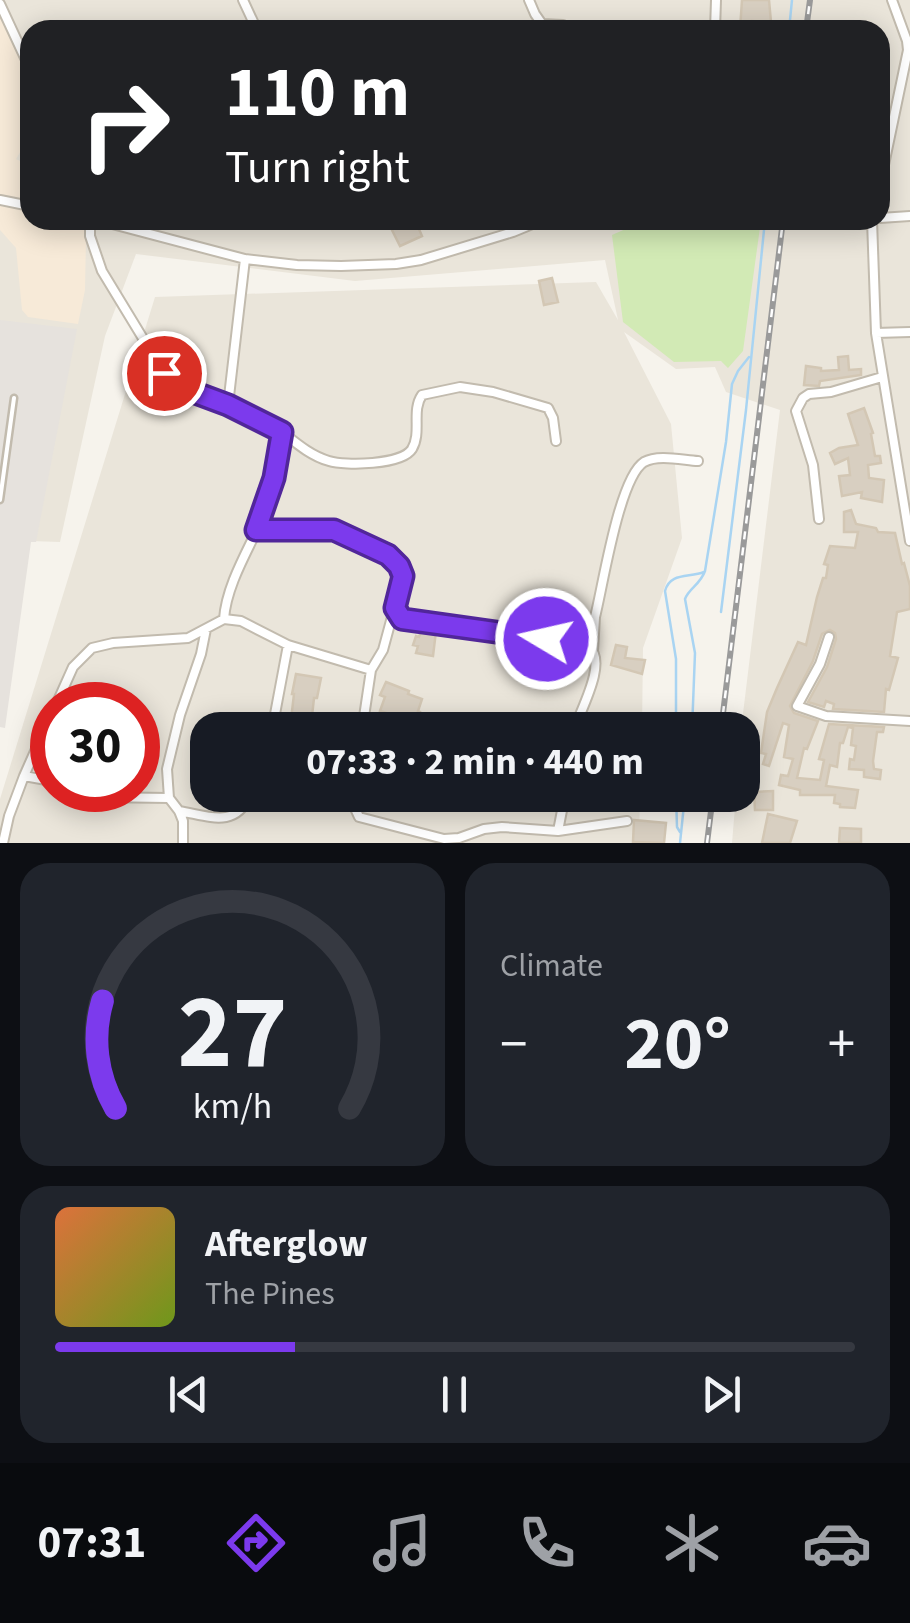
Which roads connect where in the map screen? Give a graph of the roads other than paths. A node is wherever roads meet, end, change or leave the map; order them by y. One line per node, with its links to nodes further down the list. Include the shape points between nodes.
1 (892, 0): 3 (street)
2 (0, 4): 4 (street)
3 (909, 42): 5 (street)
4 (20, 46)
5 (890, 137)
6 (90, 230): 16 (street, via 102,271 164,373)
7 (140, 230): 11 (street)
8 (518, 230): 10 (street)
9 (872, 230): 13 (street)
10 (513, 232): 11 (street, via 396,264)
11 (245, 259): 16 (street)
12 (910, 332): 13 (street)
13 (876, 334): 14 (street)
14 (882, 378): 21 (street, via 810,394 798,404); 23 (street)
15 (14, 398): 20 (lane)
16 (228, 405): 17 (street)
17 (282, 432): 18 (street, via 325,460 392,460 413,448 422,396 460,388 548,408); 22 (street)
18 (556, 441)
19 (698, 460): 25 (street, via 654,458 638,468 617,518)
20 (0, 500)
21 (818, 519)
22 (256, 530): 24 (street, via 334,530 388,555 403,576); 26 (street)
23 (910, 542)
24 (395, 608): 29 (street, via 402,619); 32 (street)
25 (595, 617): 29 (street); 31 (street)
26 (224, 619): 27 (street); 30 (street, via 241,620)
27 (206, 629): 33 (street, via 174,641 92,648); 42 (street, via 166,769)
28 (829, 637): 37 (street, via 798,706 826,716)
29 (546, 639): 31 (street)
30 (288, 646): 32 (street); 34 (street)
31 (594, 651): 36 (street, via 594,678)
32 (371, 670): 35 (street)
33 (66, 682)
34 (275, 712)
35 (365, 712)
36 (580, 712)
37 (910, 722)
38 (30, 762): 39 (street)
39 (24, 776): 40 (street); 49 (street)
40 (30, 777)
41 (160, 798): 42 (street)
42 (169, 798): 43 (street)
43 (180, 810): 44 (street, via 218,818); 50 (street)
44 (239, 812)
45 (357, 812): 48 (street, via 444,839 502,827)
46 (561, 812): 48 (street)
47 (627, 821): 48 (street)
48 (558, 831)
49 (3, 843)
50 (183, 843)

